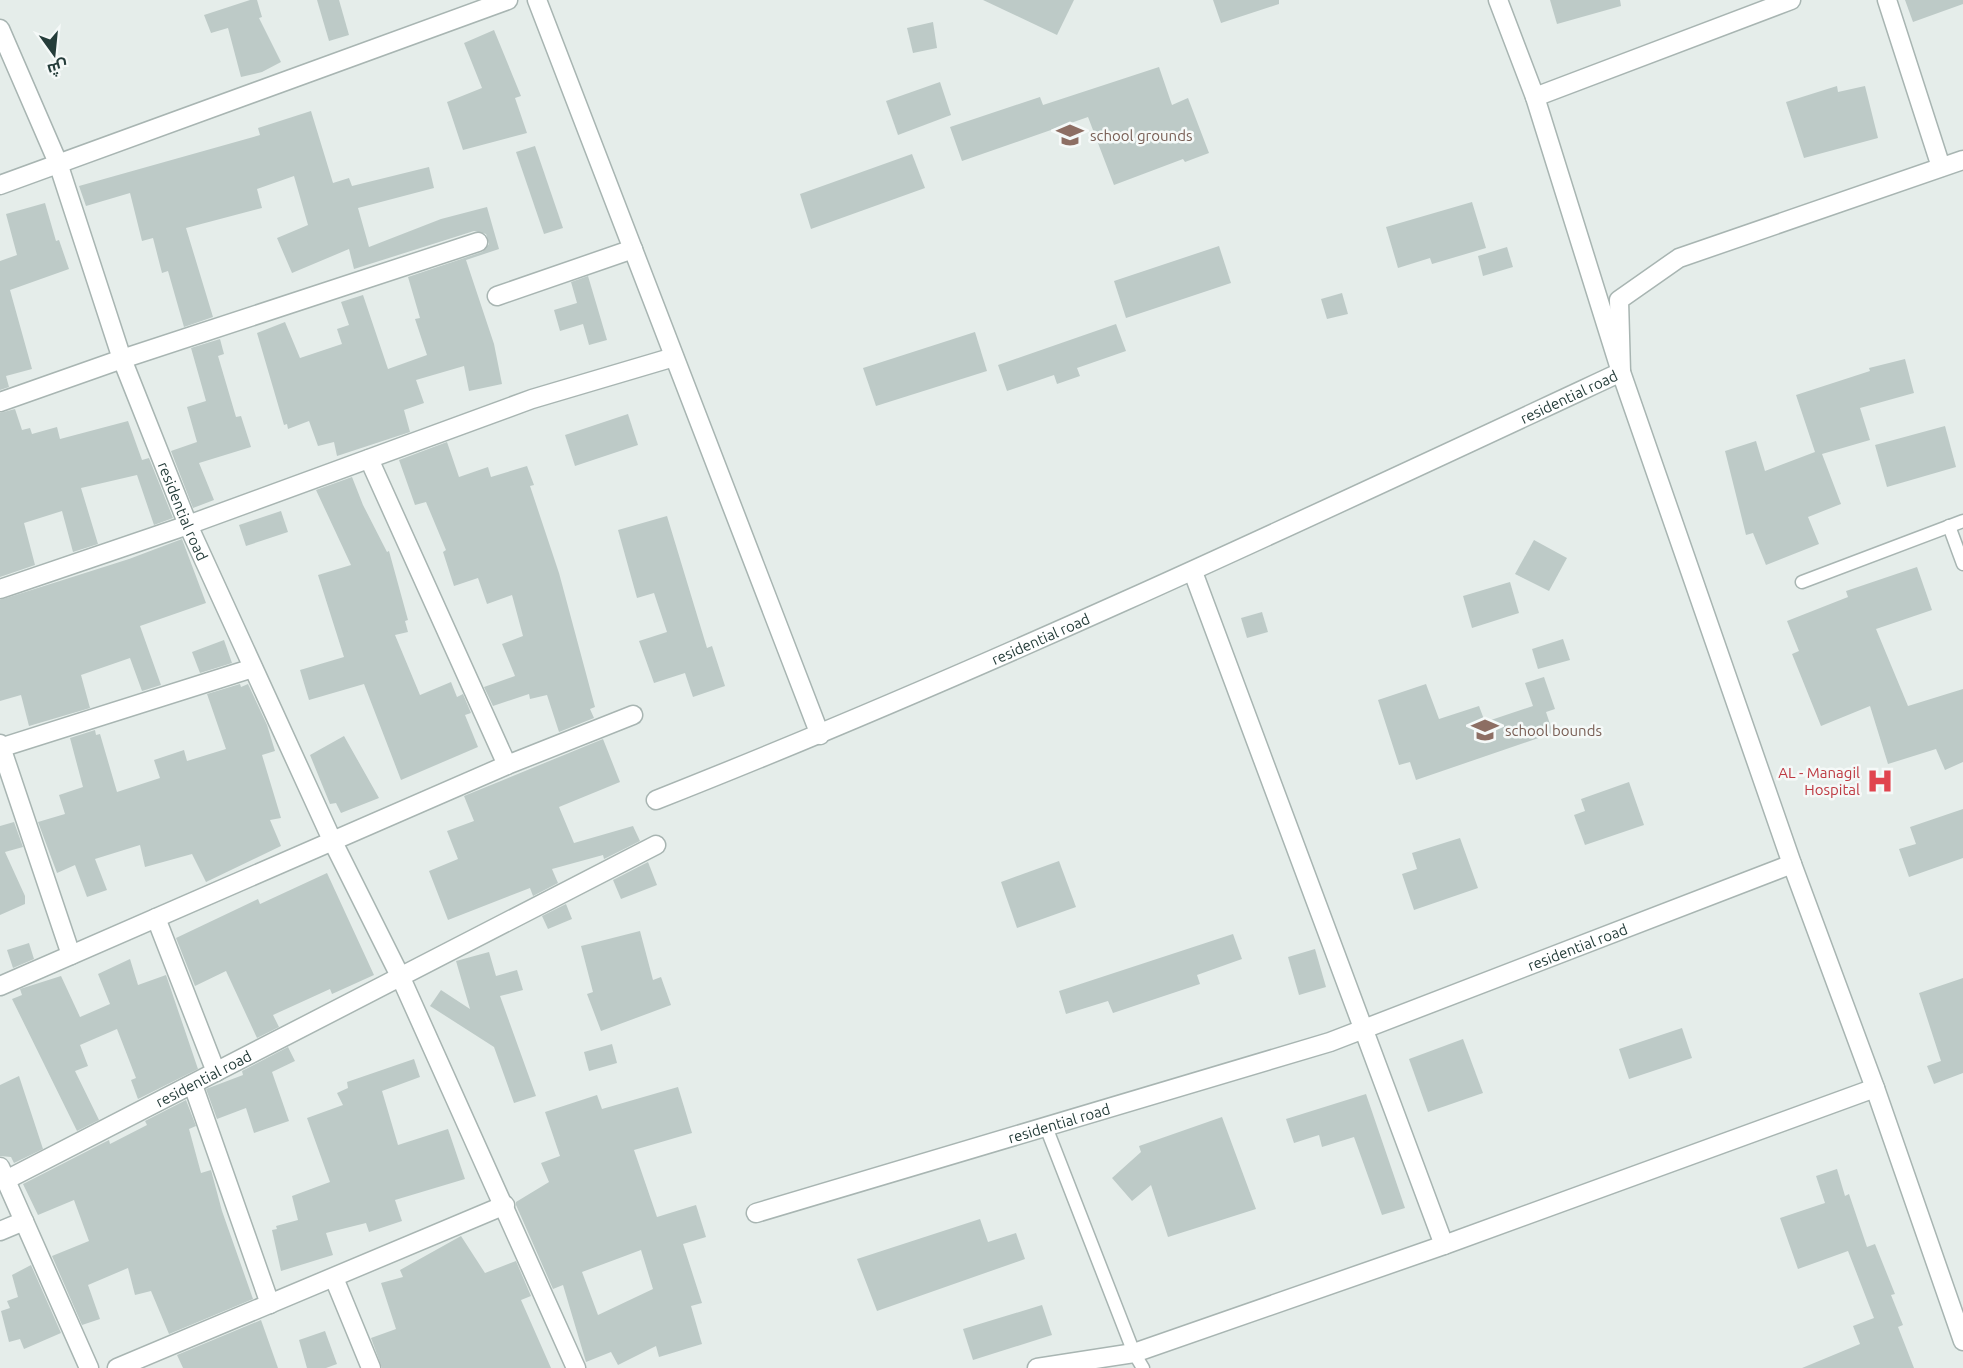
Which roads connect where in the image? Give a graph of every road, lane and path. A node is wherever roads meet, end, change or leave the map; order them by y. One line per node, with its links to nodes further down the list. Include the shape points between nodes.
1 (508, 0): 9 (street)
2 (537, 0): 13 (street)
3 (1498, 0): 7 (street, residential road)
4 (1791, 0): 7 (street)
5 (1887, 0): 10 (street)
6 (0, 29): 9 (street, residential road)
7 (1535, 97): 17 (street, residential road)
8 (1963, 160): 10 (street)
9 (58, 163): 11 (street); 16 (street, residential road)
10 (1941, 167): 17 (street, via 1679,258 1619,300)
11 (0, 185)
12 (478, 242): 16 (street)
13 (633, 249): 14 (street); 15 (street)
14 (497, 296)
15 (675, 357): 19 (street, via 532,399); 29 (street)
16 (122, 359): 18 (street); 21 (street, residential road)
17 (1621, 372): 24 (street, residential road); 35 (street)
18 (0, 402)
19 (369, 459): 21 (street); 31 (street)
20 (1963, 521): 22 (lane)
21 (188, 525): 26 (street); 27 (street, residential road)
22 (1949, 526): 23 (lane); 25 (lane)
23 (1963, 564)
24 (1193, 572): 29 (street, residential road); 40 (street)
25 (1802, 582)
26 (0, 589)
27 (253, 668): 30 (street); 33 (street, residential road)
28 (633, 715): 31 (street)
29 (820, 735): 32 (street, residential road)
30 (0, 747): 37 (street)
31 (507, 765): 33 (street)
32 (656, 800)
33 (332, 840): 36 (street); 38 (street, residential road)
34 (656, 845): 38 (street, residential road)
35 (1792, 864): 40 (street, residential road); 43 (street)
36 (156, 918): 37 (street); 41 (street)
37 (71, 955): 39 (street)
38 (401, 978): 41 (street, residential road); 46 (street, residential road)
39 (0, 986)
40 (1362, 1030): 44 (street, residential road); 50 (street)
41 (216, 1072): 42 (street, residential road)
42 (193, 1085): 45 (street, residential road); 52 (street)
43 (1875, 1088): 50 (street); 53 (street)
44 (1046, 1127): 47 (street, residential road); 54 (lane)
45 (3, 1173): 48 (street)
46 (504, 1205): 51 (street); 58 (street, residential road)
47 (756, 1213)
48 (24, 1221): 49 (street); 55 (street)
49 (0, 1231)
50 (1444, 1245): 54 (street)
51 (334, 1278): 52 (street); 57 (street)
52 (270, 1304): 56 (street)
53 (1963, 1341)
54 (1139, 1360): 59 (street)
55 (89, 1368)
56 (117, 1368)
57 (371, 1368)
58 (576, 1368)
59 (1037, 1368)

